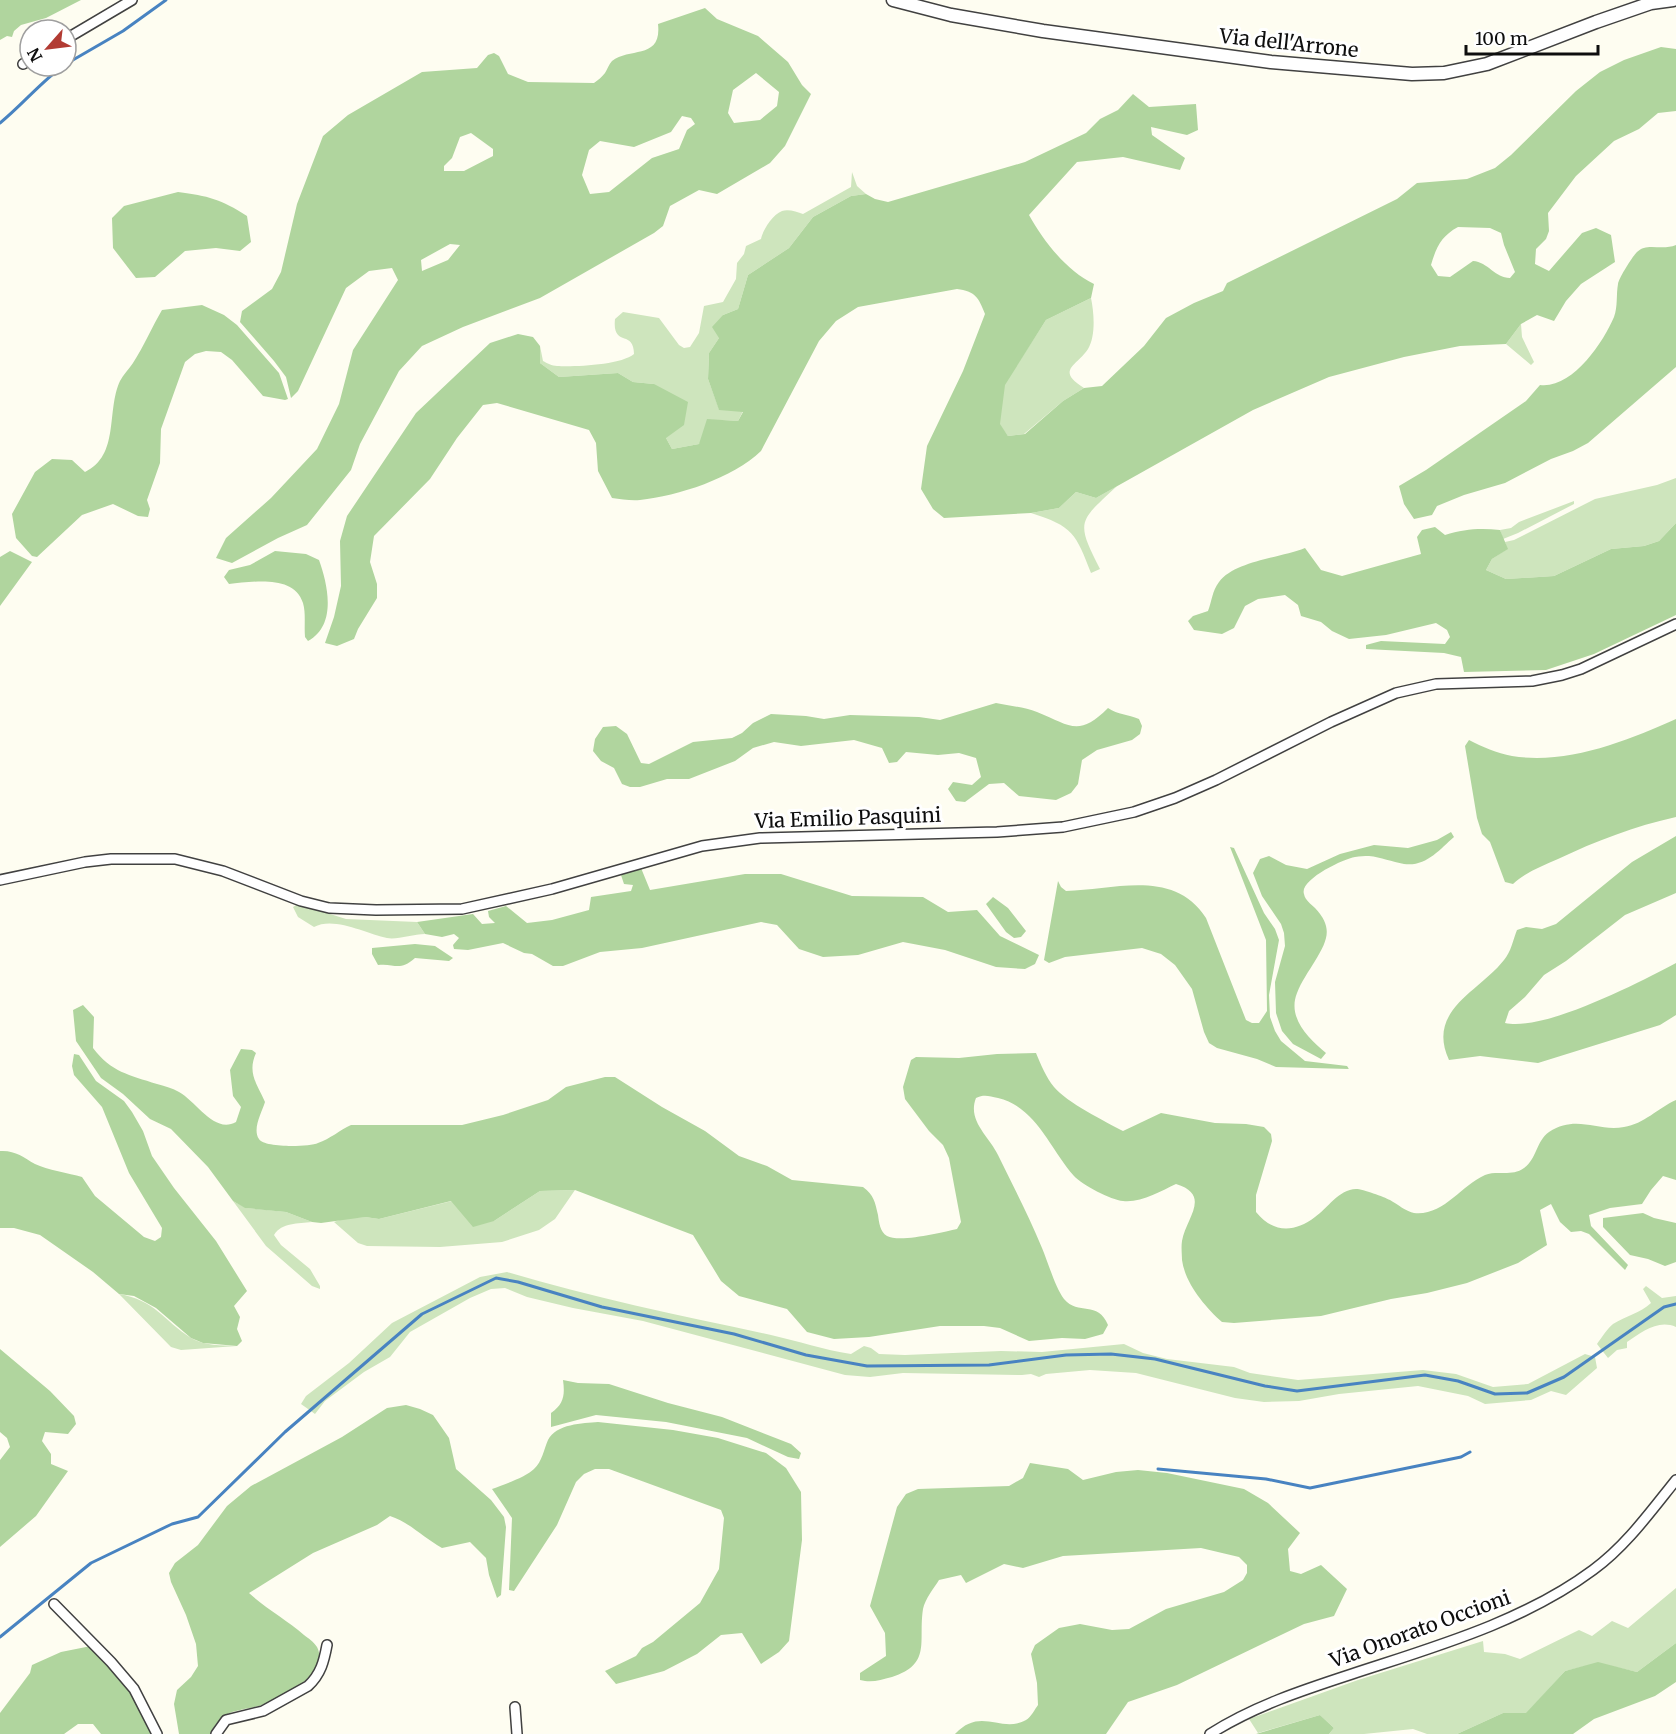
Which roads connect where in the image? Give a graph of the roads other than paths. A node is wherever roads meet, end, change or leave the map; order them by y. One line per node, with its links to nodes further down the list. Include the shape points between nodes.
1 (132, 0): 4 (street)
2 (893, 0): 3 (street, Via dell'Arrone, via 964,18 1043,31 1271,62 1413,74 1452,72 1487,64 1626,12)
3 (1673, 0)
4 (78, 32)
5 (1676, 624): 6 (street, Via Emilio Pasquini, via 1562,675 1532,681 1436,684 1396,693 1189,792 1134,812 1063,827 760,838 702,846 552,889 462,909 329,908 224,871 175,859 111,858)
6 (0, 880)
7 (1676, 1480): 14 (street, Via Onorato Occioni, via 1614,1551 1591,1571 1550,1596 1456,1639 1281,1698)
8 (54, 1604): 11 (street, via 134,1689)
9 (327, 1645): 12 (street, via 323,1665 308,1686 263,1711 226,1720)
10 (515, 1707): 13 (street)
11 (157, 1734)
12 (216, 1734)
13 (517, 1734)
14 (1210, 1734)

